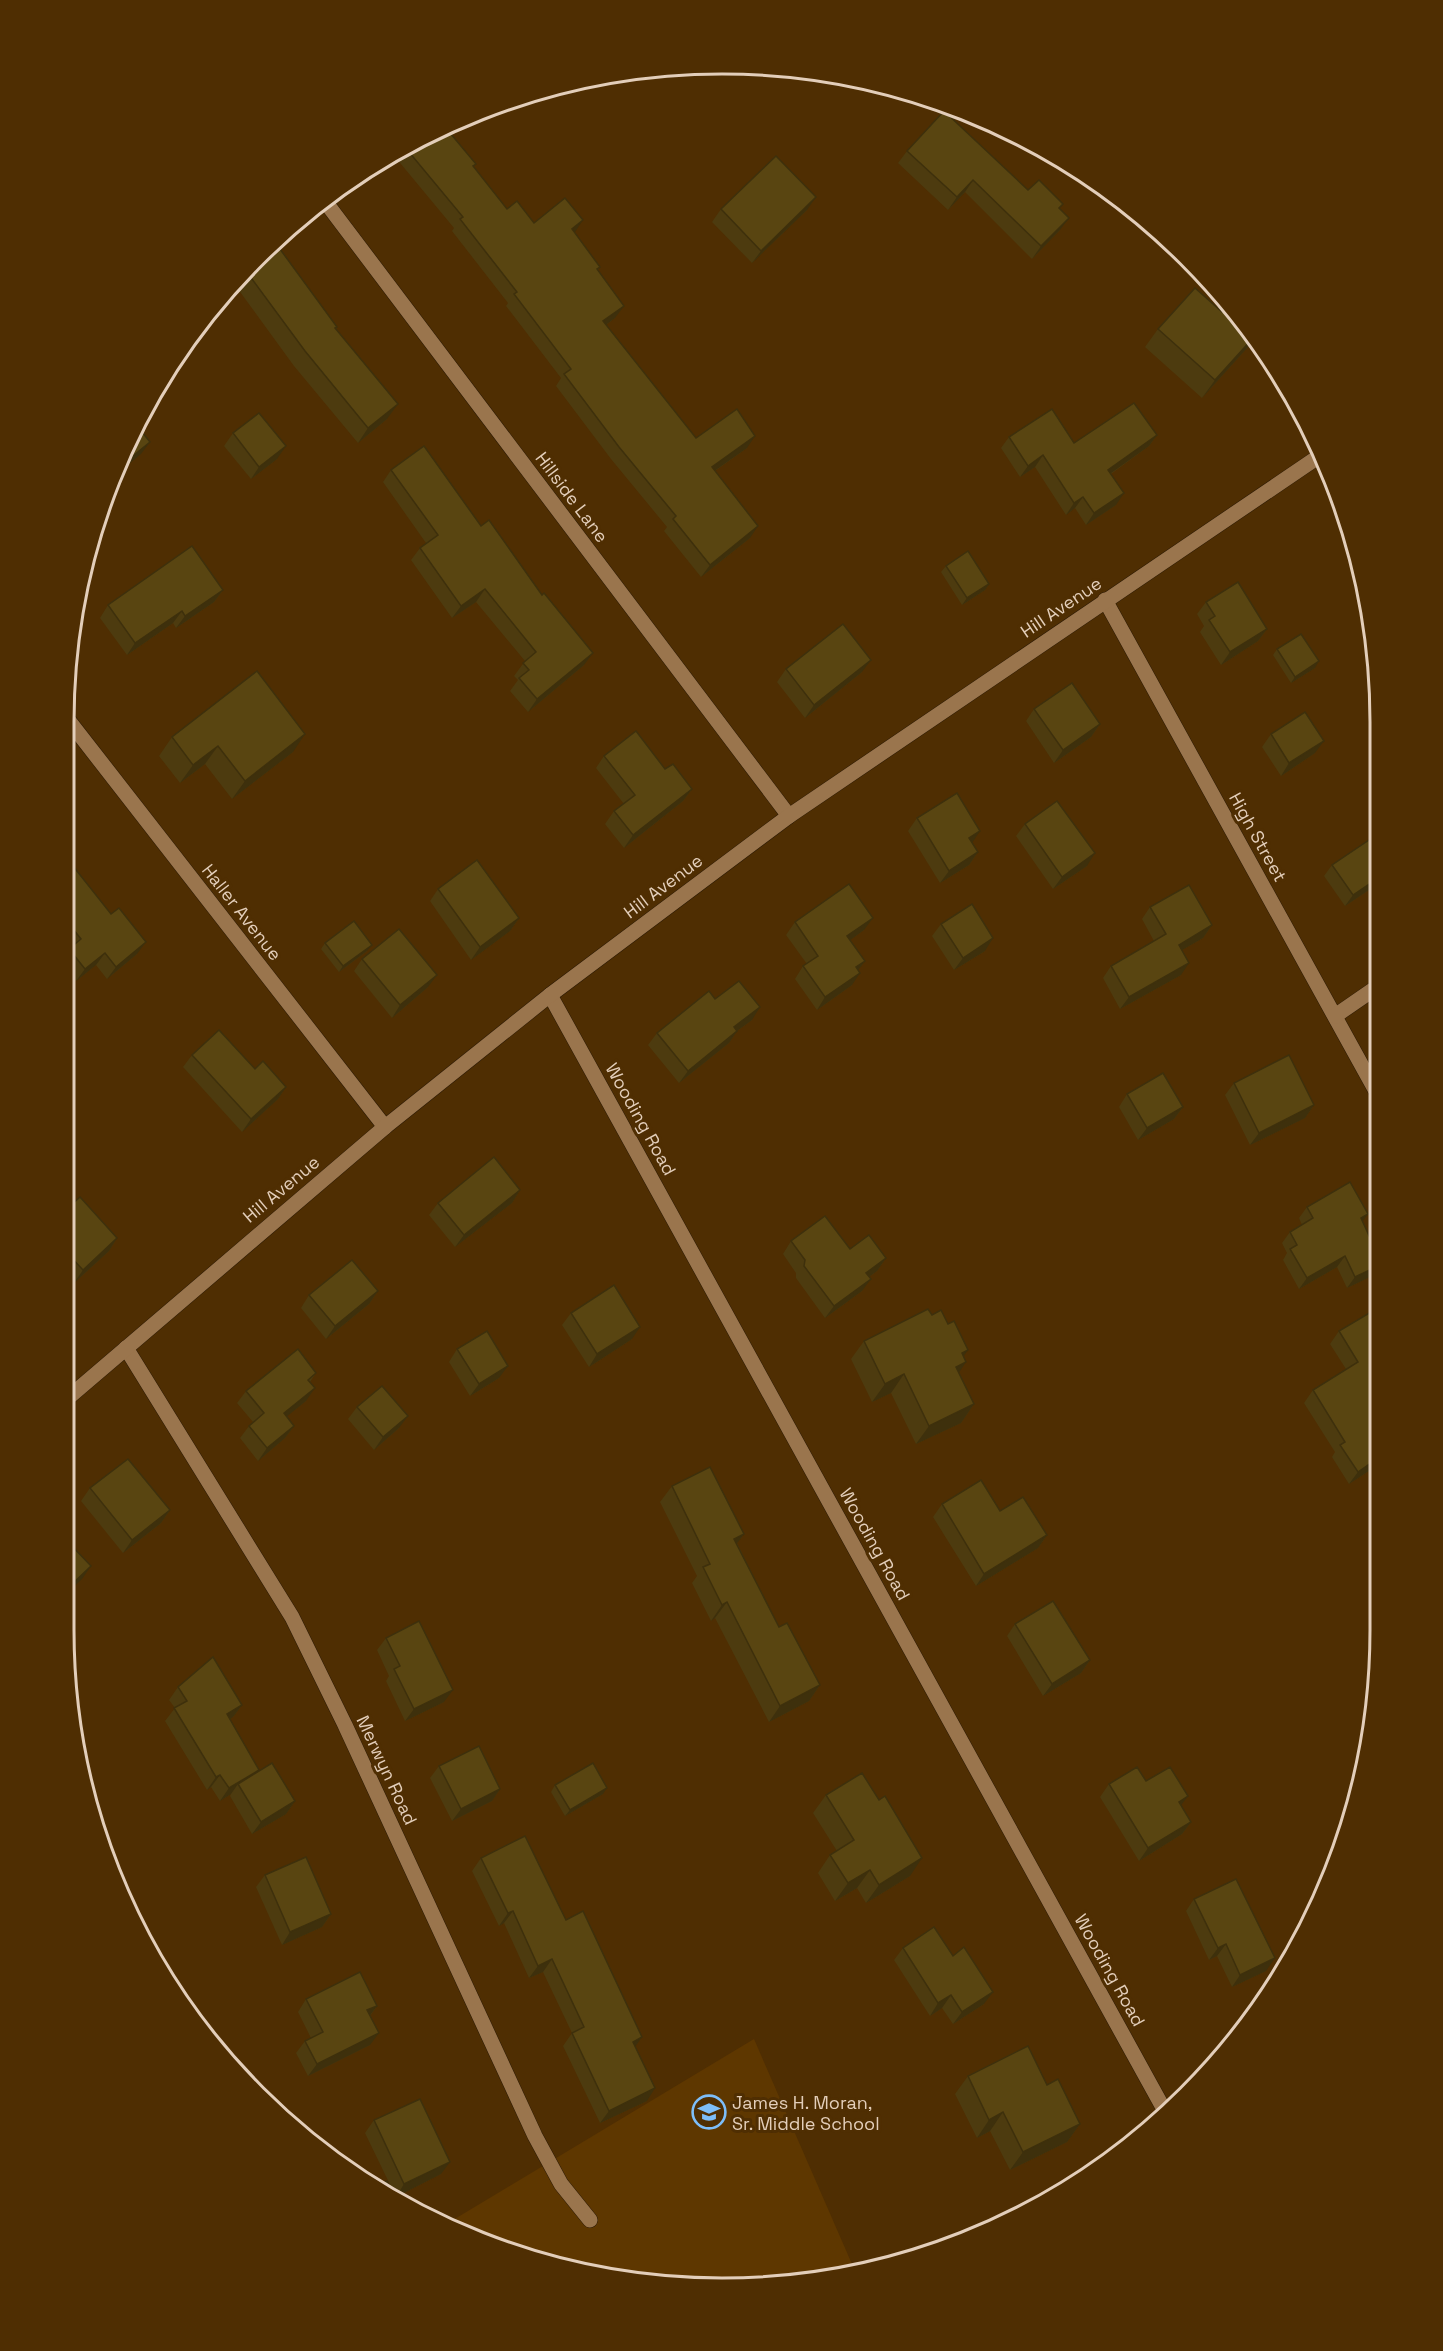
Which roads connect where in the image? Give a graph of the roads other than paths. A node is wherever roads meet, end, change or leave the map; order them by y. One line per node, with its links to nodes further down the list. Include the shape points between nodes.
1 (328, 206): 5 (street, Hillside Lane)
2 (1314, 460): 3 (street, Hill Avenue)
3 (1105, 600): 5 (street, Hill Avenue); 8 (street, High Street)
4 (74, 727): 10 (street, Haller Avenue)
5 (789, 816): 7 (street, Hill Avenue)
6 (1370, 992): 8 (street)
7 (550, 995): 10 (street, Hill Avenue); 13 (street, Wooding Road)
8 (1335, 1016): 9 (street, High Street)
9 (1370, 1080)
10 (385, 1127): 11 (street, Hill Avenue)
11 (126, 1347): 12 (street, Hill Avenue); 14 (street, Merwyn Road, via 292,1617 535,2136 561,2184)
12 (74, 1393)
13 (1162, 2105)
14 (590, 2220)

